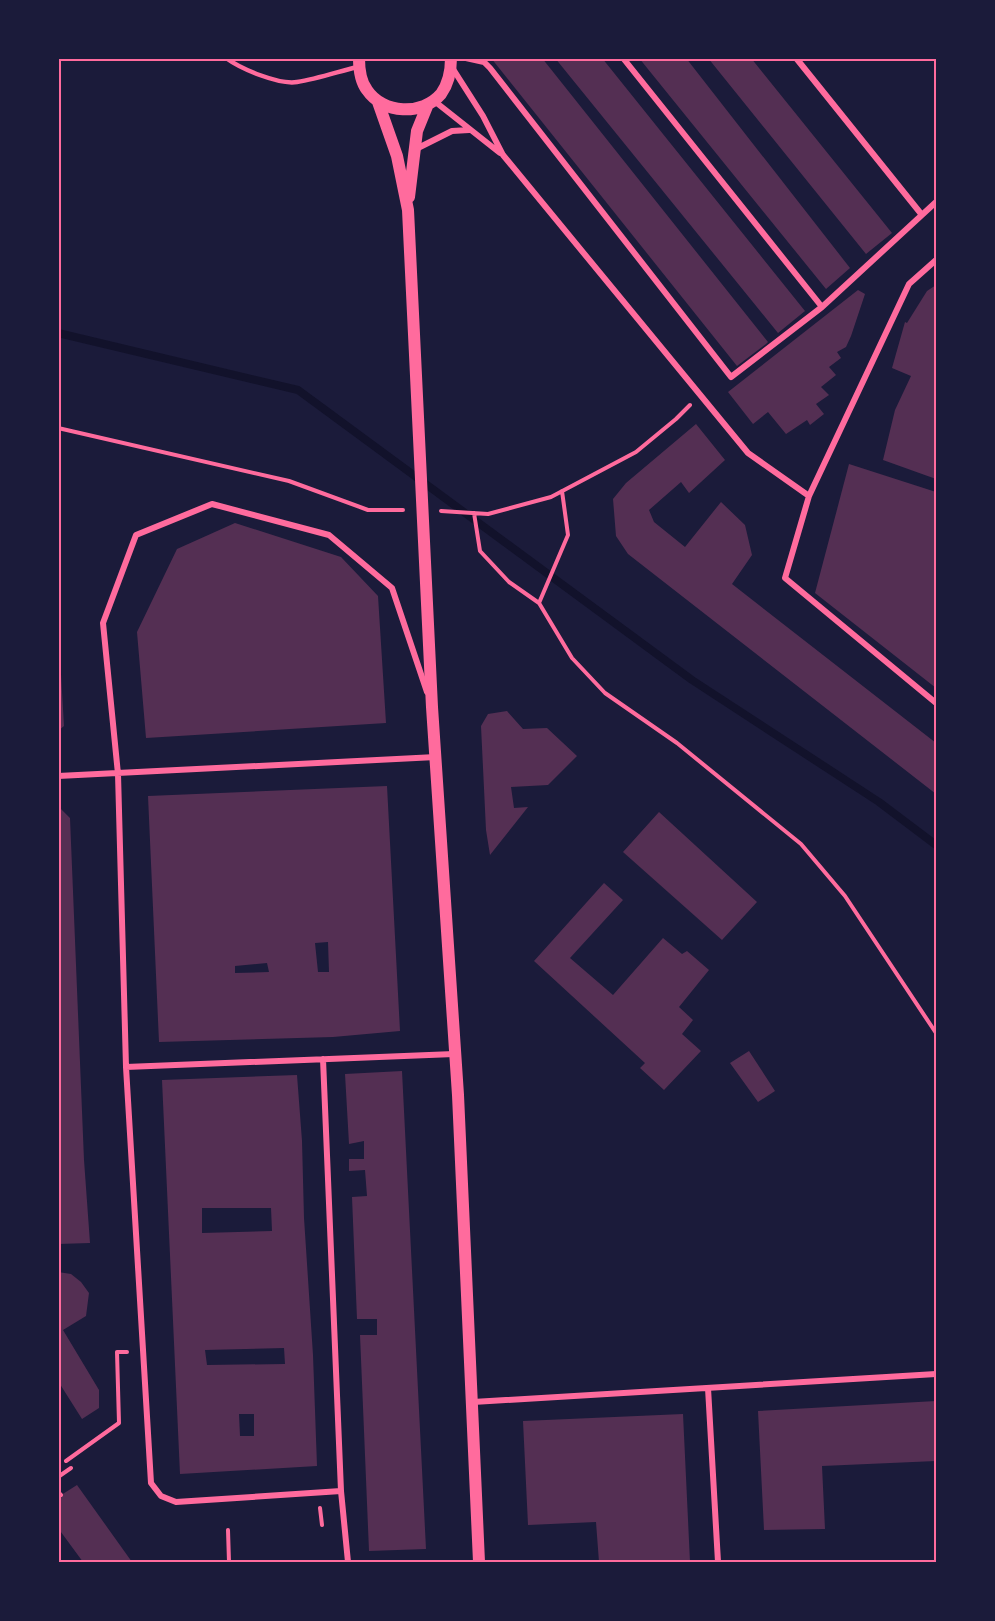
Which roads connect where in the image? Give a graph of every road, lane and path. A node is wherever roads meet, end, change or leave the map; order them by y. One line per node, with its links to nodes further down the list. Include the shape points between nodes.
1 (226, 58): 6 (lane, via 264,77 294,83)
2 (466, 58): 16 (street, via 484,62 490,68 731,377)
3 (624, 58): 16 (street)
4 (796, 58): 14 (street)
5 (451, 62): 8 (main road, via 449,80); 11 (street)
6 (359, 63): 7 (main road, via 367,90)
7 (378, 102): 8 (main road, via 413,110); 13 (main road, via 397,156)
8 (431, 102): 9 (street); 10 (main road, via 417,131)
9 (469, 130): 10 (street, via 452,131); 11 (street)
10 (415, 149): 13 (main road)
11 (503, 155): 17 (street)
12 (936, 202): 14 (street)
13 (408, 210): 26 (main road)
14 (922, 215): 16 (street)
15 (936, 260): 20 (street, via 909,284)
16 (822, 307)
17 (700, 394): 19 (path, via 636,452); 20 (street, via 748,453)
18 (58, 428): 21 (path, via 289,482 368,510)
19 (562, 491): 23 (path, via 488,514); 24 (path, via 567,536)
20 (809, 495): 25 (street, via 785,578)
21 (411, 510)
22 (432, 511): 23 (path)
23 (474, 513): 24 (path, via 480,551 509,582)
24 (539, 603): 30 (path, via 572,658 606,693 677,743 801,844 845,896)
25 (936, 703)
26 (432, 707): 27 (main road); 28 (street, via 392,588 329,535 212,504 136,535 103,623)
27 (437, 757): 28 (street); 31 (main road)
28 (118, 774): 29 (street); 33 (street)
29 (58, 776)
30 (936, 1033)
31 (454, 1054): 32 (street); 37 (main road)
32 (323, 1059): 33 (street); 41 (street)
33 (126, 1067): 34 (street)
34 (143, 1352): 38 (path, via 117,1352 118,1423); 41 (street, via 151,1483 161,1496 176,1502)
35 (936, 1374): 36 (street)
36 (708, 1388): 37 (street); 46 (street)
37 (473, 1402): 45 (main road)
38 (66, 1461)
39 (71, 1468): 40 (path)
40 (58, 1477)
41 (341, 1491): 44 (street)
42 (228, 1530): 43 (path)
43 (229, 1563)
44 (348, 1563)
45 (479, 1563)
46 (718, 1563)

